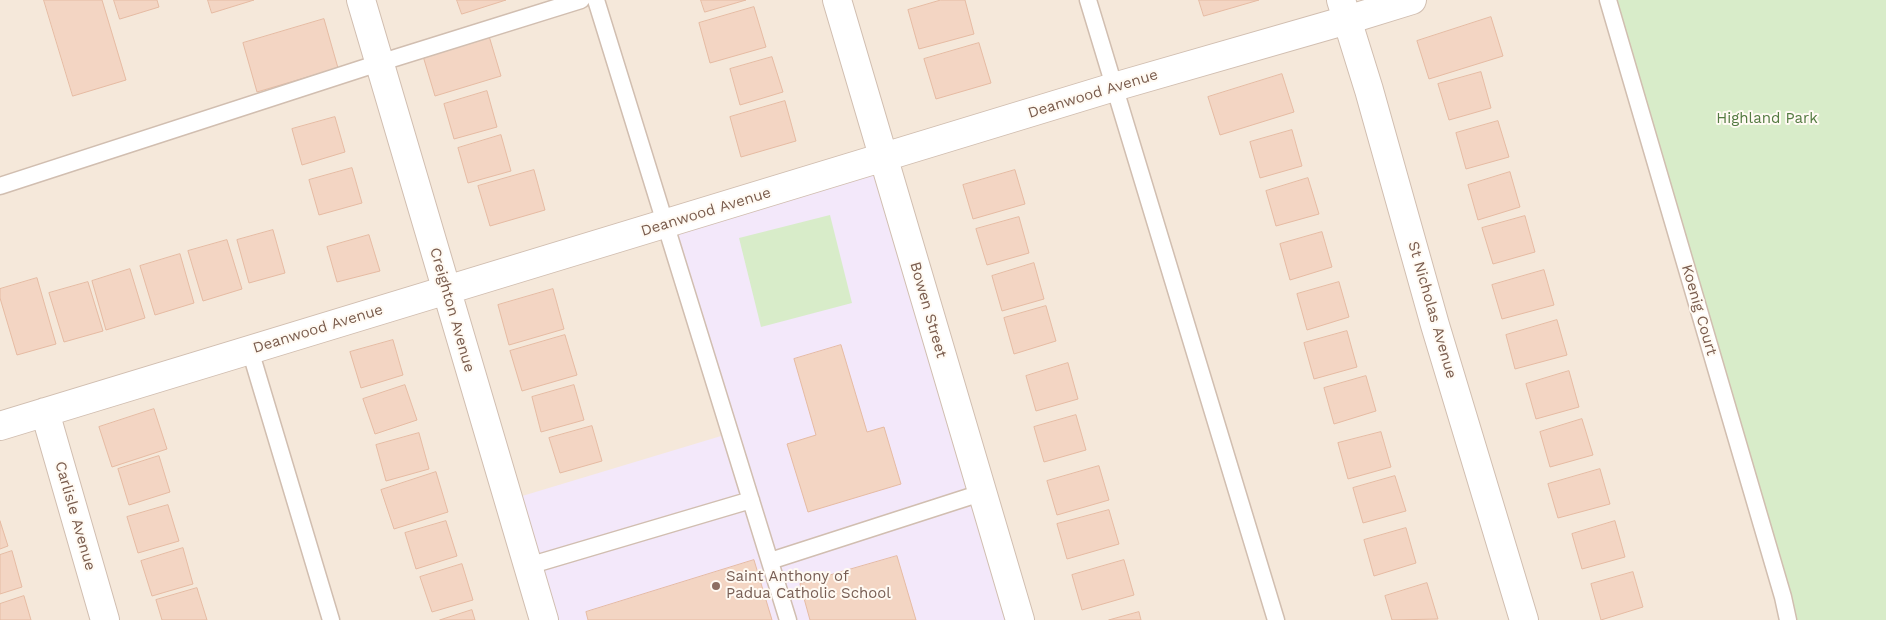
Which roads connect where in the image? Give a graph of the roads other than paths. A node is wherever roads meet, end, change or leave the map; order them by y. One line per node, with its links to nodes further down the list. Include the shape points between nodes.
1 (361, 0): 9 (street, Creighton Avenue)
2 (581, 0): 9 (lane)
3 (596, 0): 13 (lane)
4 (837, 0): 11 (street, Bowen Street)
5 (1088, 0): 10 (lane)
6 (1412, 0): 8 (street, Deanwood Avenue)
7 (1608, 0): 29 (lane, Koenig Court)
8 (1344, 10): 10 (street, Deanwood Avenue); 28 (street, St Nicholas Avenue)
9 (380, 63): 12 (lane); 14 (street, Creighton Avenue)
10 (1114, 88): 11 (street, Deanwood Avenue); 27 (lane)
11 (885, 158): 13 (street, Deanwood Avenue); 18 (street, Bowen Street)
12 (0, 186)
13 (667, 224): 14 (street, Deanwood Avenue); 19 (lane)
14 (447, 290): 15 (street, Deanwood Avenue); 21 (street, Creighton Avenue)
15 (250, 350): 16 (street, Deanwood Avenue); 23 (lane)
16 (45, 412): 17 (street, Deanwood Avenue); 22 (street, Carlisle Avenue)
17 (0, 426)
18 (982, 492): 20 (lane); 26 (street, Bowen Street)
19 (751, 500): 20 (lane); 21 (lane)
20 (770, 561): 25 (lane)
21 (528, 566): 24 (street, Creighton Avenue)
22 (105, 620)
23 (331, 620)
24 (544, 620)
25 (788, 620)
26 (1020, 620)
27 (1276, 620)
28 (1524, 620)
29 (1788, 620)

